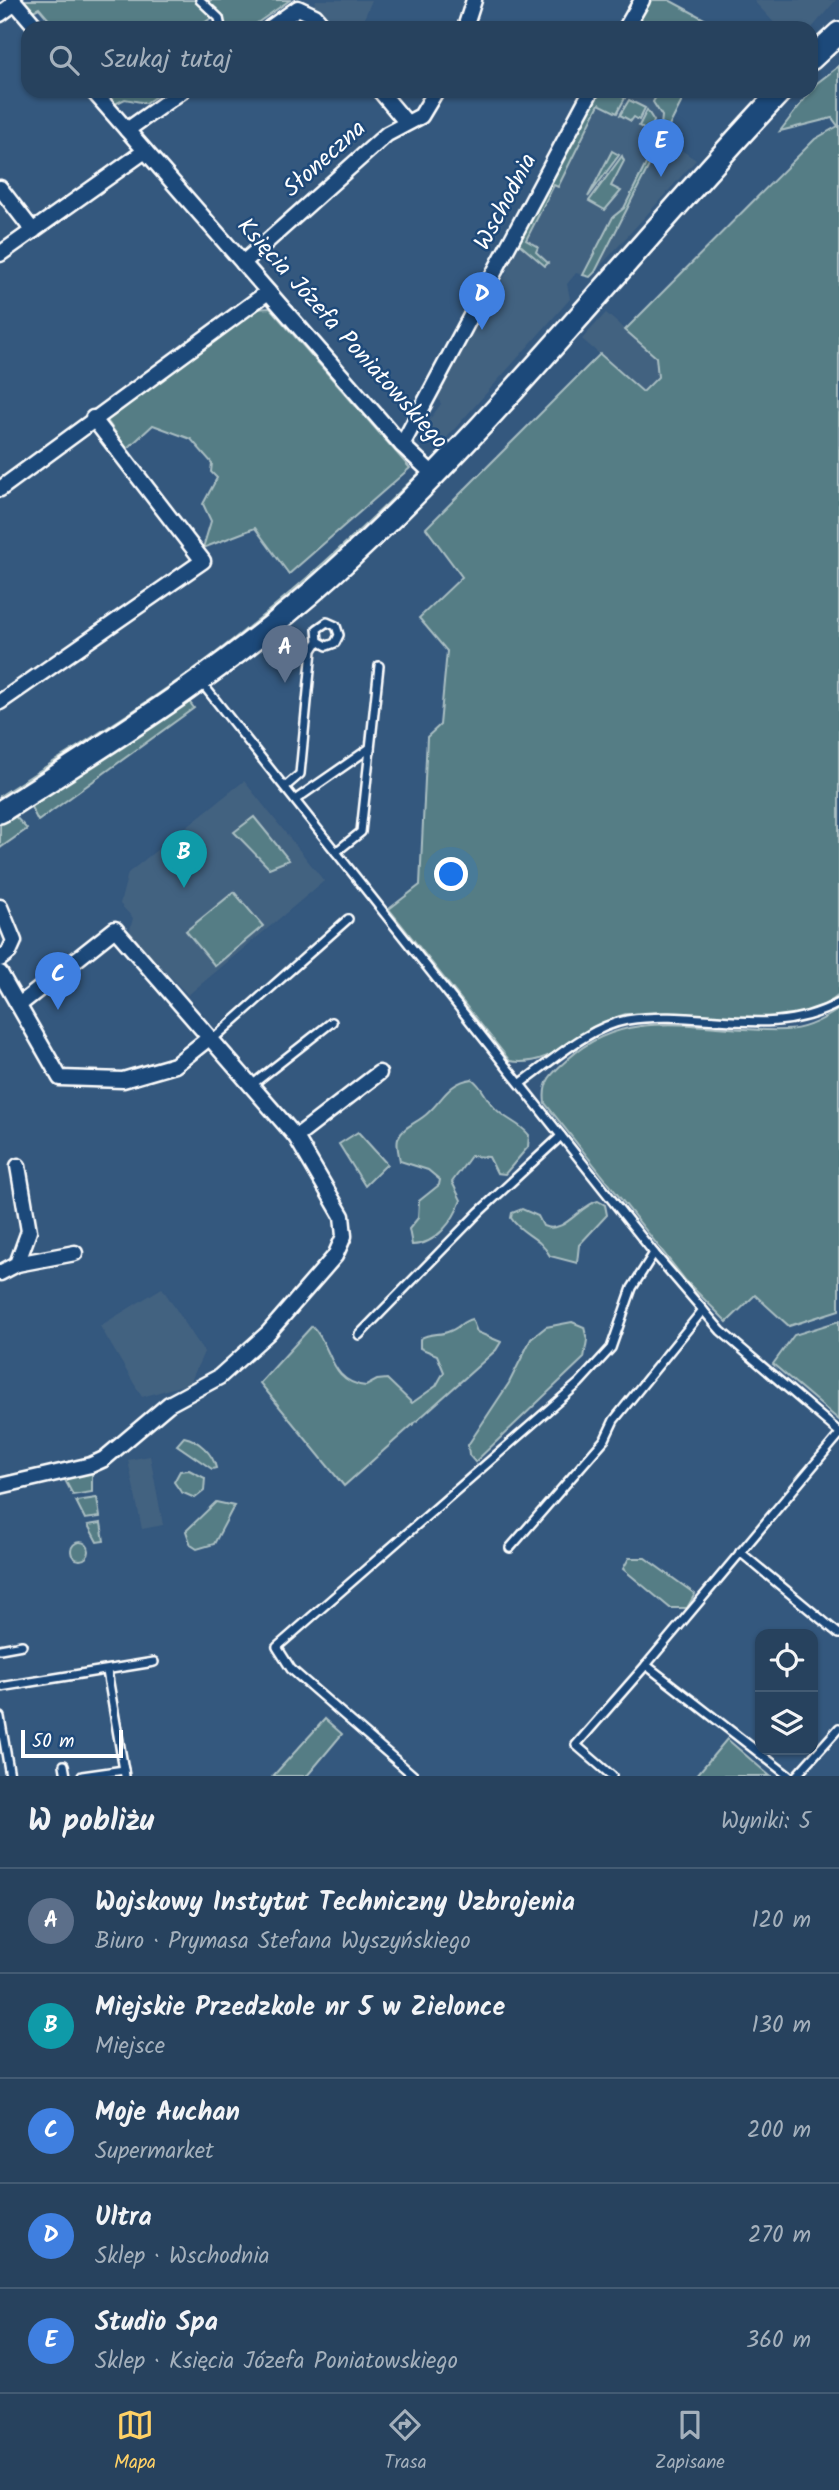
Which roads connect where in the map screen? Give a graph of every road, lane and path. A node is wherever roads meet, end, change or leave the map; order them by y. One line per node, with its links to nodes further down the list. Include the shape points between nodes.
1 (200, 0): 7 (lane)
2 (474, 0): 10 (street)
3 (642, 0): 11 (street)
4 (14, 1): 5 (street); 6 (street)
5 (0, 14)
6 (31, 21)
7 (220, 21)
8 (280, 21): 9 (street, via 298,8)
9 (319, 21)
10 (467, 21)
11 (630, 21)
12 (839, 33): 13 (main road)
13 (818, 52)
14 (99, 98): 21 (street, Księcia Józefa Poniatowskiego)
15 (172, 98): 21 (street)
16 (386, 98): 20 (street)
17 (432, 98): 20 (street, Słoneczna, via 421,116)
18 (587, 98): 29 (street, Wschodnia)
19 (775, 98): 30 (main road, Księcia Józefa Poniatowskiego)
20 (407, 122): 26 (street, Słoneczna, via 387,134)
21 (127, 130): 22 (street, Księcia Józefa Poniatowskiego)
22 (145, 151): 24 (street); 26 (street, Księcia Józefa Poniatowskiego)
23 (0, 188): 24 (street)
24 (33, 231): 25 (street)
25 (0, 254)
26 (243, 263): 27 (street, Księcia Józefa Poniatowskiego)
27 (268, 292): 28 (street); 29 (street, Księcia Józefa Poniatowskiego)
28 (93, 418): 31 (street); 35 (street, via 203,561)
29 (402, 446): 30 (street, Księcia Józefa Poniatowskiego)
30 (434, 475): 34 (main road, via 331,575)
31 (0, 489)
32 (318, 641): 37 (lane, via 312,650 300,774)
33 (379, 666): 36 (lane)
34 (200, 681): 37 (lane); 39 (main road)
35 (0, 702)
36 (370, 748): 38 (lane); 40 (lane, via 361,832)
37 (285, 787): 38 (lane)
38 (295, 800): 40 (lane)
39 (0, 813)
40 (336, 852): 50 (lane)
41 (0, 907): 43 (street, via 14,941)
42 (348, 919): 48 (lane)
43 (0, 959)
44 (0, 973): 46 (street)
45 (839, 1003): 50 (lane, via 778,1023 625,1020 587,1037)
46 (19, 1005): 48 (street, via 60,1078 123,1080 175,1065); 48 (street, via 115,929)
47 (332, 1022): 51 (lane)
48 (211, 1039): 51 (street)
49 (379, 1073): 53 (street)
50 (521, 1083): 52 (lane)
51 (253, 1084): 53 (street)
52 (561, 1136): 56 (lane); 60 (lane)
53 (296, 1137): 62 (street, via 344,1225 340,1248 304,1295 219,1377 170,1404 104,1459)
54 (18, 1166): 57 (street, via 29,1231)
55 (75, 1253): 57 (street)
56 (654, 1253): 59 (lane); 79 (lane, via 632,1288 611,1348 579,1383 277,1647 291,1669)
57 (17, 1264): 58 (street)
58 (0, 1273)
59 (703, 1310): 61 (lane); 63 (lane, via 614,1420 605,1439)
60 (359, 1335)
61 (839, 1434): 64 (lane)
62 (0, 1486)
63 (510, 1548)
64 (740, 1552): 65 (lane); 69 (lane)
65 (839, 1634)
66 (22, 1645): 67 (lane)
67 (0, 1649)
68 (154, 1662): 70 (lane)
69 (646, 1665): 80 (lane, via 576,1745); 81 (lane)
70 (107, 1671): 71 (lane); 75 (lane)
71 (0, 1687)
72 (0, 1717): 76 (lane)
73 (839, 1728): 82 (lane)
74 (64, 1765): 77 (lane)
75 (125, 1773): 78 (lane)
76 (10, 1776)
77 (66, 1776)
78 (82, 1776)
79 (414, 1776)
80 (612, 1776)
81 (789, 1776)
82 (796, 1776)

